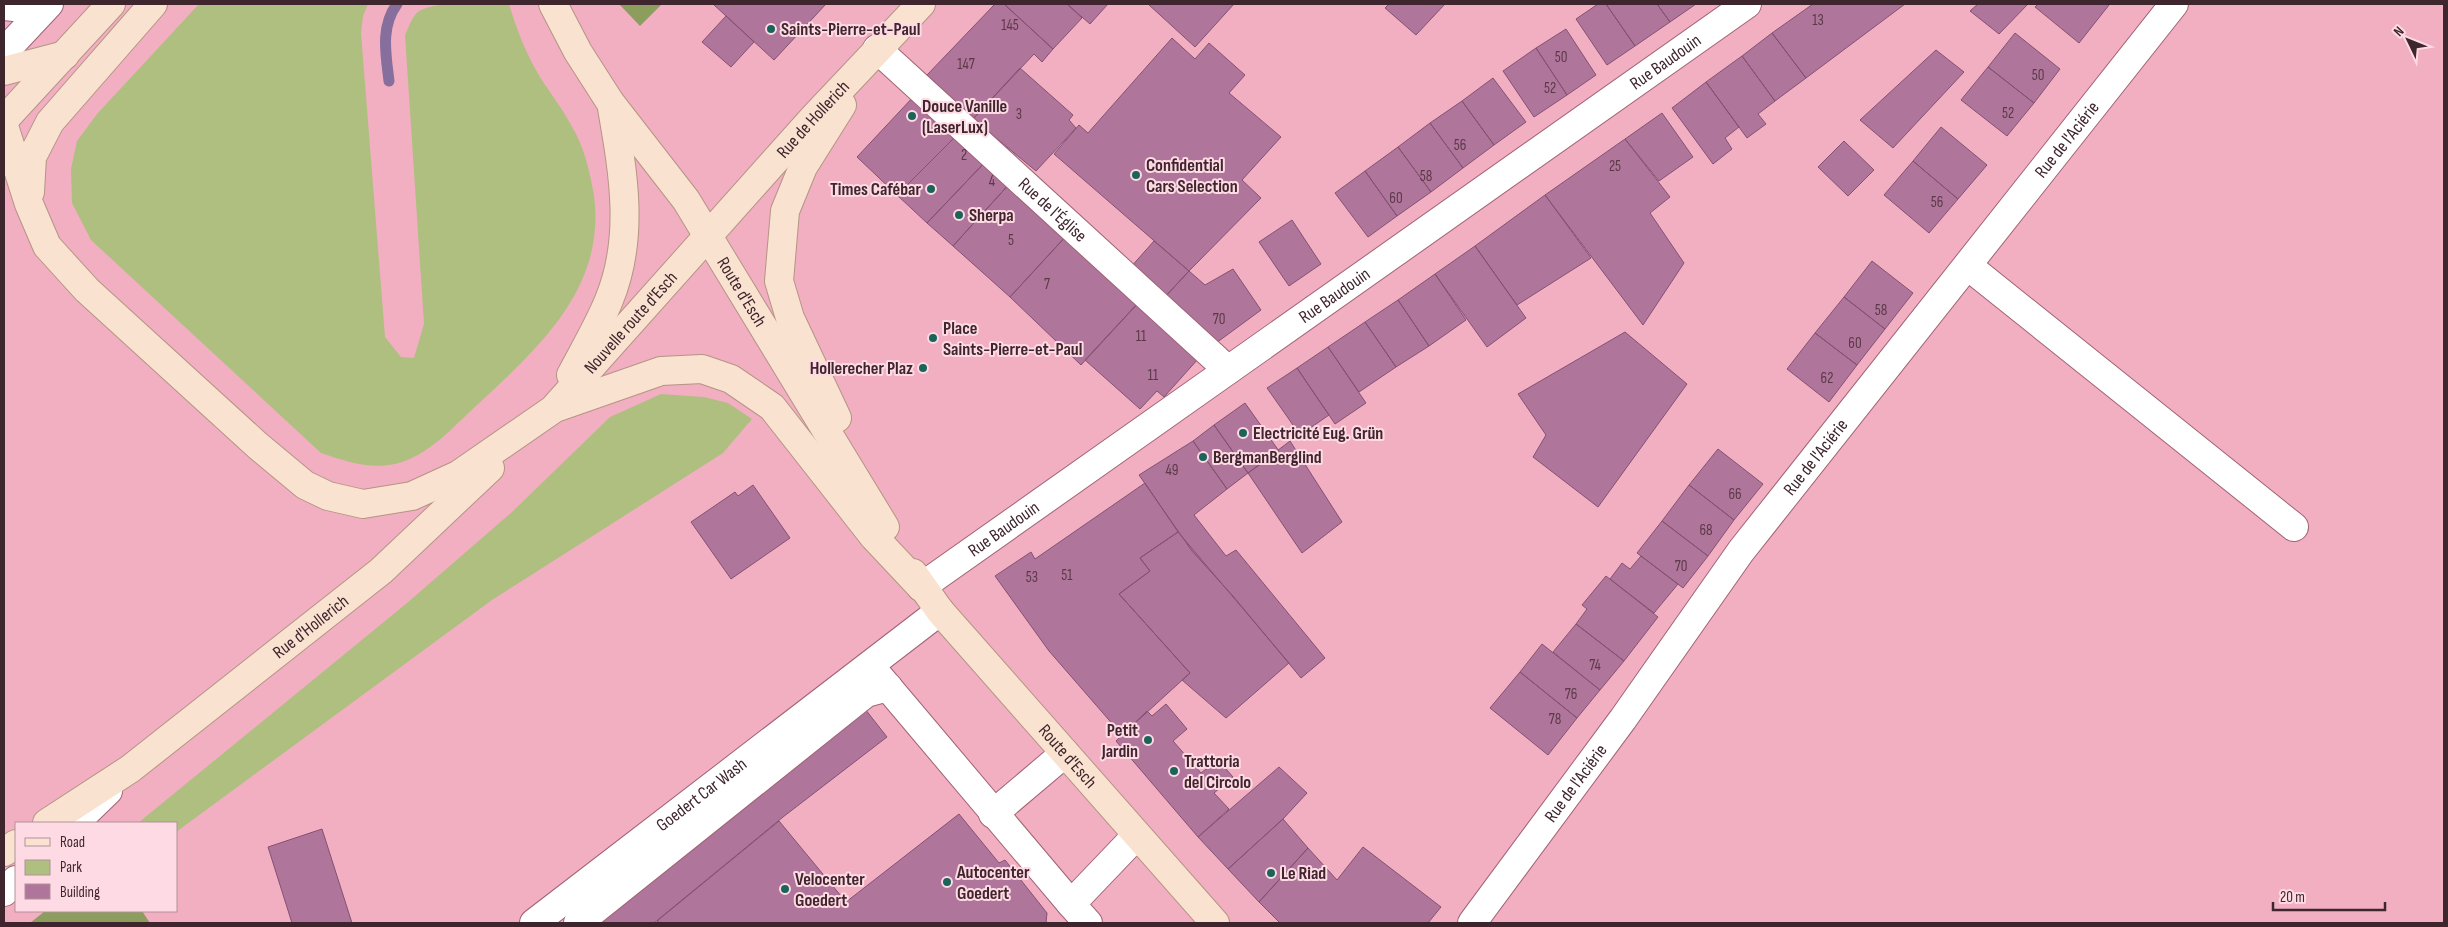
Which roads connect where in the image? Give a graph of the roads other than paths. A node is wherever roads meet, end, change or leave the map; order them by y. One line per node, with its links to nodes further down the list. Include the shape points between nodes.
1 (31, 4): 9 (street)
2 (49, 4): 11 (street)
3 (111, 4): 12 (main road)
4 (153, 4): 17 (main road, via 50,122 32,157)
5 (553, 4): 14 (main road, Route d'Esch, via 578,52)
6 (921, 4): 10 (main road, Rue de Hollerich)
7 (1747, 4): 20 (street, Rue Baudouin)
8 (2174, 4): 19 (street, Rue de l'Aciérie)
9 (4, 6)
10 (877, 49): 18 (main road, Rue de Hollerich); 20 (street, Rue de l'Église); 23 (main road, Route d'Esch, via 803,168 786,211 779,281 804,351)
11 (4, 52)
12 (65, 55): 13 (main road); 15 (main road)
13 (4, 71)
14 (610, 102): 18 (main road, Route d'Esch, via 686,200); 21 (main road, via 624,174 626,226 620,264 610,299)
15 (4, 120)
16 (4, 126): 17 (main road)
17 (29, 204): 21 (main road, via 47,246 75,278 257,445 306,485 328,496 362,504 412,496 458,475)
18 (708, 236): 21 (main road, Nouvelle route d'Esch); 23 (main road, Route d'Esch)
19 (1968, 266): 22 (street); 41 (street, Rue de l'Aciérie, via 1741,551 1623,719)
20 (1228, 370): 23 (street, Rue Baudouin)
21 (555, 408): 23 (main road, via 661,371 702,369 731,379 772,407 874,537); 28 (main road, Rue d'Hollerich, via 381,571)
22 (2294, 527)
23 (921, 587): 24 (main road, Route d'Esch)
24 (940, 611): 25 (street, Goedert Car Wash); 27 (main road, Route d'Esch)
25 (870, 666): 26 (street); 38 (street, Goedert Car Wash)
26 (888, 688): 29 (street); 39 (street, Goedert Car Wash, via 866,693)
27 (1065, 753): 29 (street); 32 (main road, Route d'Esch)
28 (130, 769): 30 (main road, Rue d'Hollerich); 31 (street)
29 (993, 814): 37 (street)
30 (50, 822)
31 (76, 822)
32 (1136, 836): 37 (street); 40 (main road, Route d'Esch)
33 (15, 845): 34 (main road)
34 (4, 852)
35 (15, 881): 36 (street)
36 (4, 892)
37 (1080, 914)
38 (534, 923)
39 (578, 923)
40 (1214, 923)
41 (1472, 923)

